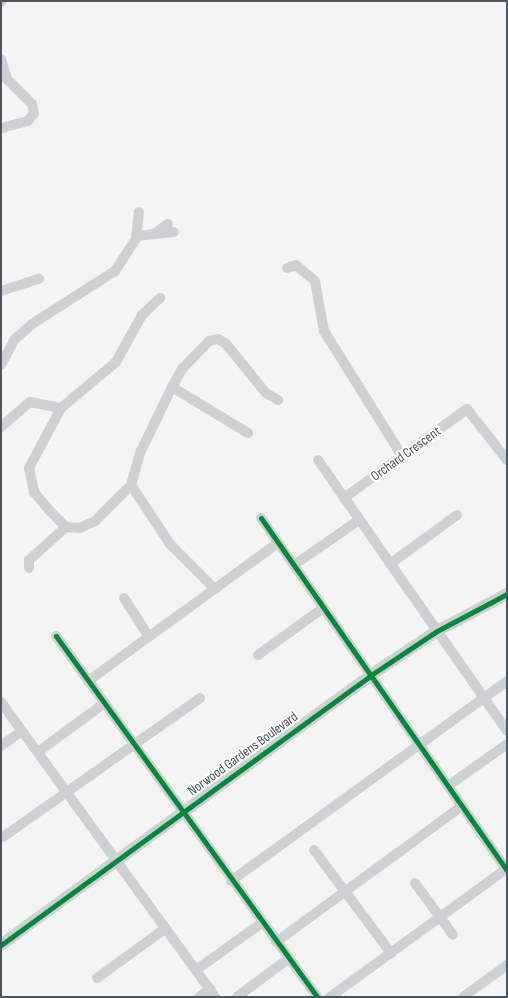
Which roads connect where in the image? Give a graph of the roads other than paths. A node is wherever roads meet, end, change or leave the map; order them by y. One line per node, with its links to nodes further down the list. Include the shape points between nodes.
1 (1, 59): 2 (street, via 7,79 32,104 34,113 28,121)
2 (1, 128)
3 (139, 212): 5 (street)
4 (171, 228): 5 (street, via 151,236)
5 (136, 236): 10 (street, via 115,271 32,324 15,339)
6 (287, 268): 16 (street, via 296,265 315,282 324,331)
7 (39, 279): 8 (street)
8 (1, 291)
9 (160, 298): 13 (street, via 142,315 116,362)
10 (1, 365)
11 (172, 388): 12 (street, via 196,354 218,339 266,393); 15 (street); 19 (street, via 140,451)
12 (278, 400)
13 (61, 408): 14 (street, via 30,402); 24 (street, via 29,468 34,492)
14 (1, 427)
15 (248, 433)
16 (402, 456): 18 (street, Orchard Crescent, via 468,409); 20 (street, Orchard Crescent)
17 (318, 460): 20 (street)
18 (507, 460)
19 (131, 485): 24 (street, via 94,521 80,528); 29 (street, via 170,544)
20 (344, 498): 23 (street)
21 (457, 515): 26 (street)
22 (261, 518): 25 (street)
23 (359, 520): 26 (street); 27 (street)
24 (66, 527): 28 (street, via 29,560)
25 (278, 543): 27 (street); 29 (street)
26 (390, 564): 33 (street)
27 (294, 565): 32 (street)
28 (29, 568)
29 (216, 589): 35 (street)
30 (507, 594): 33 (street, Norwood Gardens Boulevard)
31 (124, 598): 35 (street)
32 (323, 608): 36 (street); 37 (street)
33 (437, 631): 37 (street, Norwood Gardens Boulevard); 41 (street)
34 (56, 636): 39 (street)
35 (149, 637): 39 (street)
36 (258, 655)
37 (371, 675): 46 (street); 54 (street, Norwood Gardens Boulevard)
38 (507, 681): 41 (street)
39 (88, 682): 43 (street)
40 (200, 698): 48 (street)
41 (483, 698): 45 (street); 46 (street)
42 (1, 702): 44 (street)
43 (103, 704): 48 (street); 50 (street)
44 (22, 731): 49 (street); 50 (street)
45 (507, 731)
46 (419, 744): 51 (street); 59 (street)
47 (507, 744): 51 (street)
48 (133, 745): 52 (street); 54 (street)
49 (1, 746)
50 (38, 752): 52 (street)
51 (448, 786): 53 (street)
52 (67, 792): 55 (street); 57 (street)
53 (462, 806): 58 (street); 61 (street)
54 (182, 813): 57 (street, Norwood Gardens Boulevard); 59 (street)
55 (3, 837)
56 (314, 850): 61 (street)
57 (117, 861): 64 (street); 67 (street, Norwood Gardens Boulevard)
58 (506, 869): 62 (street)
59 (231, 881): 63 (street)
60 (415, 883): 62 (street)
61 (345, 892): 66 (street); 68 (street)
62 (439, 917): 65 (street); 68 (street)
63 (262, 923): 66 (street); 71 (street)
64 (166, 928): 71 (street); 72 (street)
65 (453, 935)
66 (276, 942): 69 (street)
67 (1, 945)
68 (391, 953): 77 (street)
69 (288, 959): 75 (street); 76 (street)
70 (507, 965): 78 (street)
71 (196, 970): 73 (street)
72 (98, 978)
73 (213, 993): 74 (street)
74 (200, 997)
75 (237, 997)
76 (317, 997)
77 (330, 997)
78 (463, 997)

